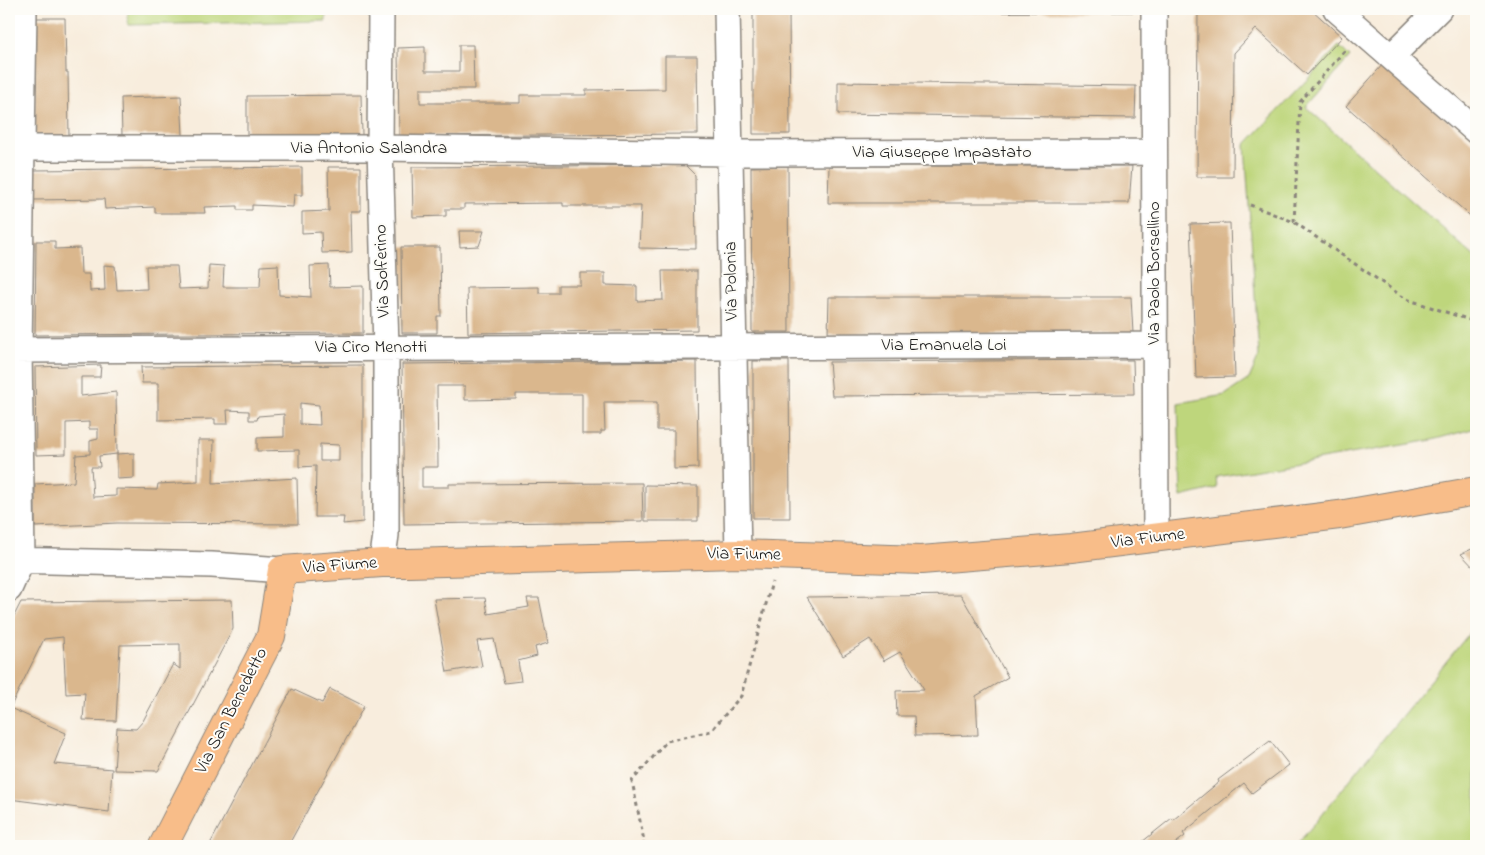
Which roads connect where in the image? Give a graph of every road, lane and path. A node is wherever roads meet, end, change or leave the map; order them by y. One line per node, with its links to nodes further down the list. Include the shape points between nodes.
1 (24, 9): 10 (street)
2 (381, 9): 11 (street, Via Solferino)
3 (727, 9): 13 (street, Via Polonia)
4 (1154, 9): 12 (street, Via Paolo Borsellino)
5 (1336, 9): 7 (street)
6 (1439, 9): 8 (street)
7 (1362, 31): 8 (street); 15 (path, via 1300,102)
8 (1392, 56): 9 (street)
9 (1476, 131)
10 (15, 148): 11 (street, Via Antonio Salandra); 20 (street)
11 (380, 148): 13 (street, Via Antonio Salandra); 18 (street, Via Solferino)
12 (1154, 152): 13 (street, Via Giuseppe Impastato); 17 (street, Via Paolo Borsellino)
13 (729, 153): 19 (street, Via Polonia)
14 (1250, 206): 15 (path)
15 (1294, 222): 16 (path, via 1406,299)
16 (1476, 322)
17 (1155, 345): 19 (street, Via Emanuela Loi); 22 (street, Via Paolo Borsellino)
18 (386, 348): 19 (street, Via Ciro Menotti); 20 (street, Via Ciro Menotti); 26 (street, Via Solferino, via 386,535)
19 (734, 348): 23 (street, Via Polonia)
20 (14, 350): 25 (street)
21 (1476, 491): 22 (main road, Via Fiume, via 1338,515)
22 (1156, 538): 24 (main road, Via Fiume, via 921,560)
23 (738, 554): 24 (main road, Via Fiume); 26 (main road, Via Fiume)
24 (780, 555): 30 (path, via 741,696 711,731 667,741 632,781)
25 (16, 560): 27 (street, Via Fiume); 28 (street)
26 (382, 563): 27 (main road, Via Fiume)
27 (282, 570): 29 (main road, Via San Benedetto, via 271,636)
28 (9, 589)
29 (163, 846)
30 (645, 846)

